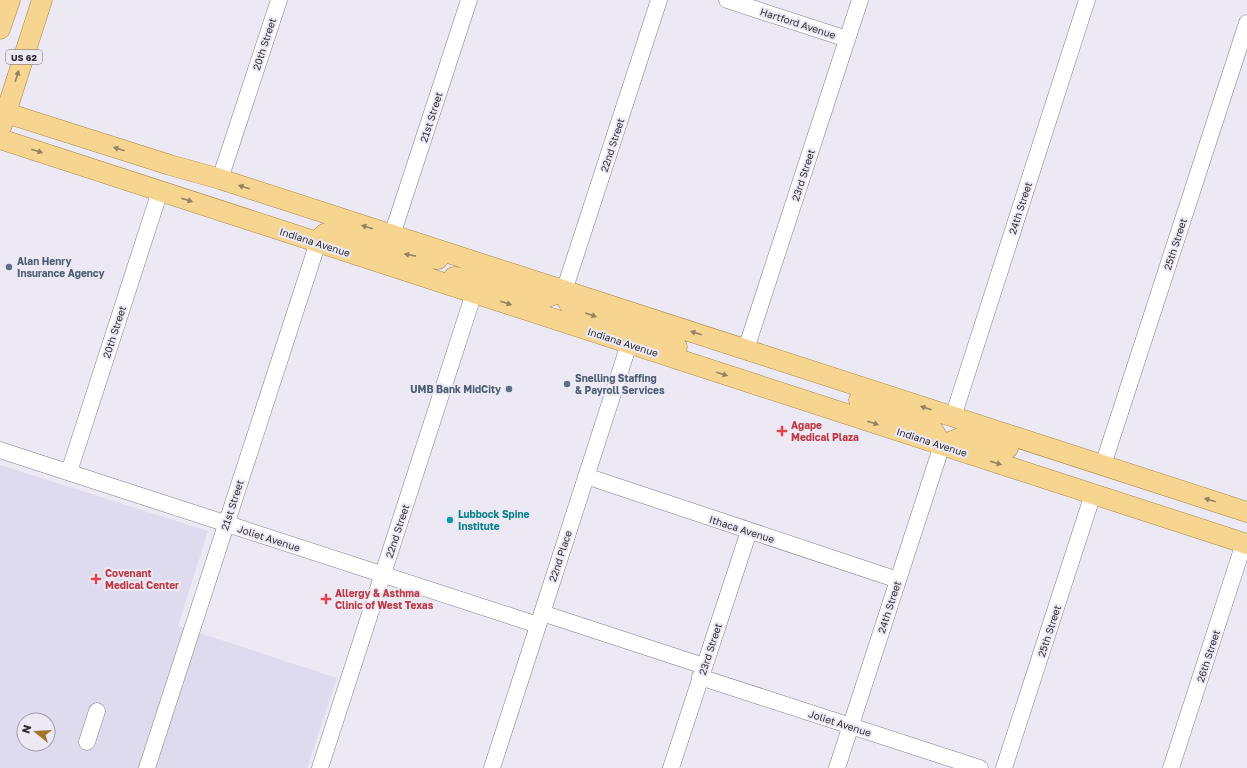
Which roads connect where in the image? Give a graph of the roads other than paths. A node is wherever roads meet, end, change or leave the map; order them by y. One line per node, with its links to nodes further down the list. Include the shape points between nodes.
1 (10, 0): 10 (main road)
2 (42, 0): 12 (main road, US 62, one-way to 2)
3 (278, 0): 14 (street, 20th Street)
4 (469, 0): 16 (street, 21st Street)
5 (659, 0): 20 (street, 22nd Street)
6 (727, 0): 11 (street, Hartford Avenue)
7 (860, 0): 11 (street, 23rd Street)
8 (1087, 0): 25 (street, 24th Street)
9 (1247, 23): 28 (street, 25th Street)
10 (0, 29)
11 (847, 39): 23 (street, 23rd Street)
12 (2, 118): 14 (main road, one-way to 12)
13 (0, 139): 15 (main road, Indiana Avenue, one-way to 15)
14 (220, 179): 16 (main road, one-way to 14)
15 (160, 191): 17 (main road, Indiana Avenue, one-way to 17); 29 (street, 20th Street)
16 (392, 235): 18 (main road)
17 (318, 242): 18 (main road, one-way to 17, via 422,258 392,252 349,236 330,232 322,236); 19 (main road, Indiana Avenue); 33 (street, 21st Street)
18 (476, 262): 20 (main road)
19 (402, 270): 20 (main road, via 482,281 521,293 547,297); 21 (main road, Indiana Avenue)
20 (564, 291): 23 (main road, one-way to 20); 24 (main road, one-way to 24, via 573,309 673,344)
21 (474, 293): 22 (main road, Indiana Avenue, one-way to 22); 36 (street, 22nd Street)
22 (629, 344): 24 (main road, Indiana Avenue); 30 (street, 22nd Place)
23 (746, 349): 25 (main road, one-way to 23); 26 (main road, via 845,395 919,422 933,430)
24 (702, 367): 26 (main road, Indiana Avenue, one-way to 26)
25 (953, 417): 28 (main road)
26 (942, 445): 28 (main road, via 960,438 982,440 1068,466); 31 (main road, Indiana Avenue, one-way to 31); 37 (street, 24th Street)
27 (0, 450): 29 (street, Joliet Avenue)
28 (1103, 465): 32 (main road, one-way to 28)
29 (68, 472): 33 (street, Joliet Avenue)
30 (586, 476): 34 (street, Ithaca Avenue); 38 (street, 22nd Place)
31 (1093, 494): 35 (main road, Indiana Avenue); 49 (street, 25th Street)
32 (1247, 512)
33 (226, 524): 36 (street, Joliet Avenue); 43 (street, 21st Street)
34 (749, 531): 37 (street, Ithaca Avenue); 39 (street, 23rd Street)
35 (1246, 544): 50 (street, 26th Street)
36 (382, 574): 38 (street, Joliet Avenue); 44 (street, 22nd Street)
37 (898, 580): 41 (street, 24th Street)
38 (540, 619): 39 (street, Joliet Avenue); 45 (street, 22nd Place)
39 (702, 672): 41 (street, Joliet Avenue); 46 (street, 23rd Street)
40 (97, 711): 42 (street)
41 (851, 726): 47 (street, 24th Street); 48 (street, Joliet Avenue)
42 (87, 742)
43 (147, 768)
44 (320, 768)
45 (492, 768)
46 (671, 768)
47 (837, 768)
48 (980, 768)
49 (1004, 768)
50 (1171, 768)

